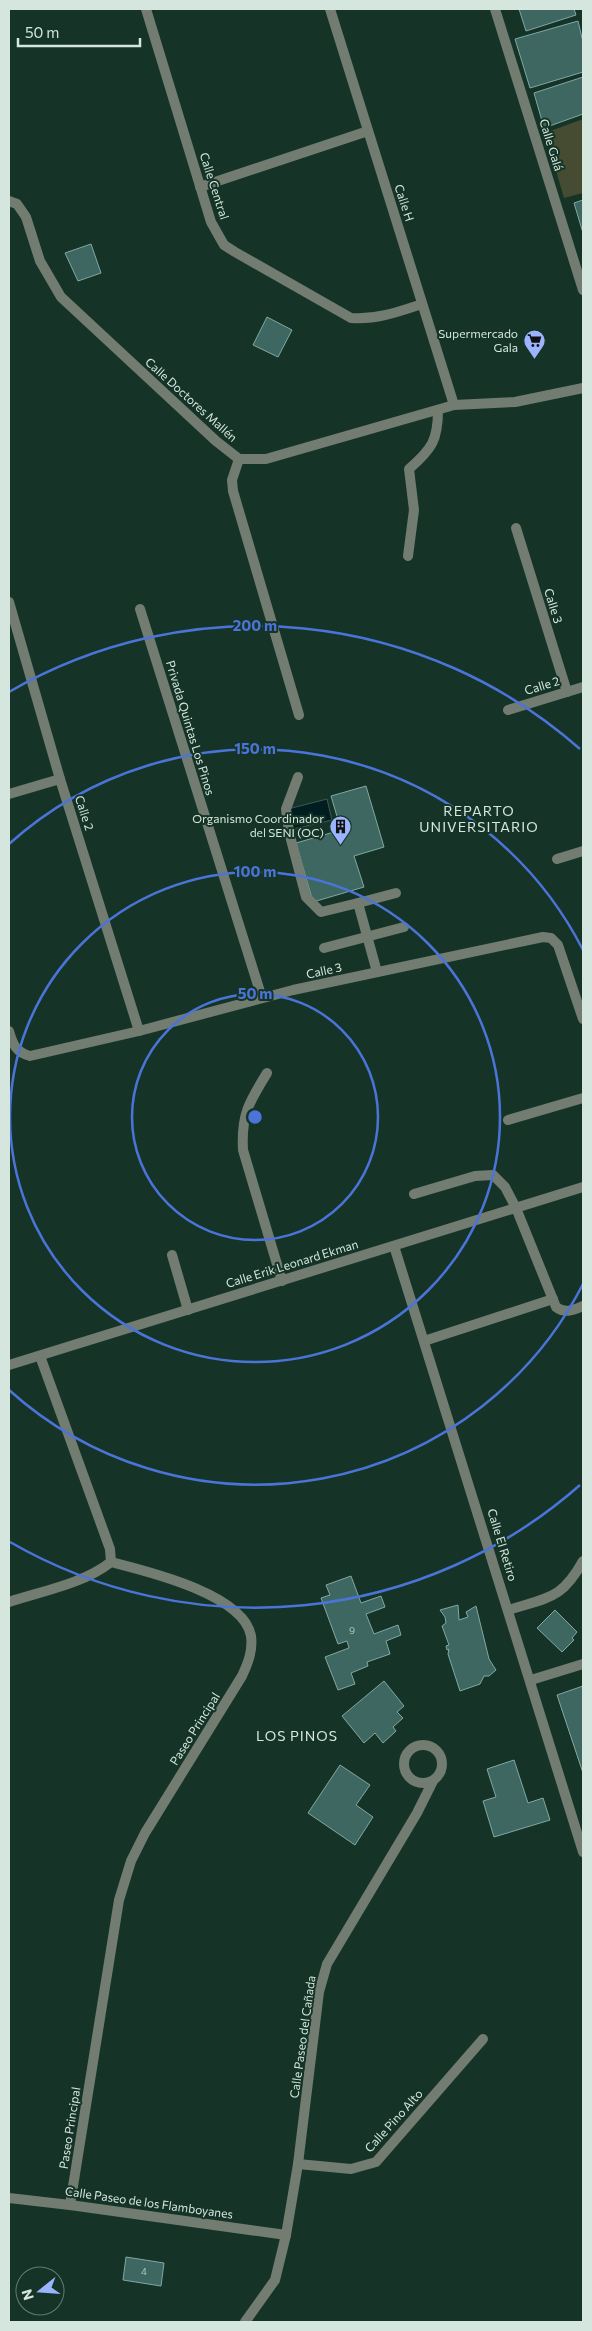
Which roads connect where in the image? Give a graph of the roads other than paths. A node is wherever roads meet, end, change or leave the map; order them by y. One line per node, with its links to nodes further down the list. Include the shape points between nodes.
1 (146, 9): 5 (street, Calle Central)
2 (330, 9): 4 (street, Calle H)
3 (495, 9): 7 (street, Calle Galá)
4 (368, 131): 5 (street); 8 (street, Calle H)
5 (200, 187): 8 (street, Calle Central, via 211,222 224,245 337,312 366,320)
6 (9, 201): 12 (street, Calle Doctores Mallén, via 16,204 26,217 40,262 61,297)
7 (583, 290)
8 (422, 304): 10 (street, Calle H)
9 (583, 388): 10 (street, Calle Doctores Mallén, via 540,399)
10 (454, 405): 11 (street, Calle Doctores Mallén)
11 (438, 410): 12 (street, Calle Doctores Mallén, via 266,459); 14 (street, via 438,430 433,442 424,456 409,468 414,510)
12 (239, 459): 20 (street, via 232,480 233,491)
13 (516, 528): 18 (street, Calle 3)
14 (408, 556)
15 (9, 602): 22 (street, Calle 2)
16 (140, 609): 32 (street, Privada Quintas Los Pinos)
17 (583, 687): 18 (street, Calle 2)
18 (567, 692): 19 (street, Calle 2)
19 (508, 710)
20 (299, 714)
21 (298, 777): 27 (street, via 288,799 286,816 306,897 321,912)
22 (60, 780): 23 (street); 34 (street, Calle 2)
23 (9, 794)
24 (583, 851): 25 (street)
25 (557, 859)
26 (396, 893): 27 (street)
27 (358, 903): 29 (street)
28 (404, 927): 29 (street)
29 (368, 936): 30 (street); 31 (street)
30 (324, 948)
31 (377, 972): 32 (street, Calle 3); 33 (street, Calle 3, via 543,937 551,938 558,945)
32 (262, 998): 34 (street, Calle 3)
33 (583, 1019)
34 (139, 1030): 35 (street, Calle 3, via 30,1056 19,1053)
35 (9, 1031)
36 (266, 1073): 44 (street, via 248,1104 242,1130 243,1144)
37 (583, 1098): 38 (street)
38 (508, 1120)
39 (583, 1187): 41 (street, Calle Erik Leonard Ekman)
40 (414, 1194): 41 (street, via 476,1176 493,1176 505,1187)
41 (516, 1208): 42 (street, Calle Erik Leonard Ekman); 45 (street)
42 (394, 1246): 44 (street, Calle Erik Leonard Ekman); 48 (street, Calle El Retiro)
43 (172, 1255): 47 (street)
44 (282, 1281): 47 (street, Calle Erik Leonard Ekman)
45 (553, 1300): 46 (street, via 562,1311); 48 (street)
46 (583, 1306)
47 (188, 1310): 49 (street, Calle Erik Leonard Ekman)
48 (424, 1341): 54 (street, Calle El Retiro)
49 (40, 1356): 50 (street, Calle Erik Leonard Ekman); 52 (street, via 110,1549)
50 (9, 1365)
51 (583, 1560): 54 (street, via 571,1582 558,1593)
52 (111, 1562): 53 (street, via 101,1570 76,1580); 62 (street, Paseo Principal, via 189,1586 229,1605 244,1620 251,1634 251,1654 242,1676 131,1861 119,1900)
53 (9, 1602)
54 (509, 1610): 56 (street, Calle El Retiro)
55 (583, 1664): 56 (street)
56 (531, 1680): 58 (street, Calle El Retiro)
57 (433, 1781): 60 (street, Calle Paseo del Cañada, via 327,1964 319,1992)
58 (583, 1852)
59 (483, 2039): 60 (street, Calle Pino Alto, via 376,2162 351,2169)
60 (298, 2164): 63 (street, Calle Paseo del Cañada)
61 (9, 2198): 62 (street, Calle Paseo de los Flamboyanes)
62 (70, 2205): 63 (street, Calle Paseo de los Flamboyanes)
63 (286, 2235): 64 (street, Calle Paseo del Cañada, via 275,2280)
64 (245, 2322)

